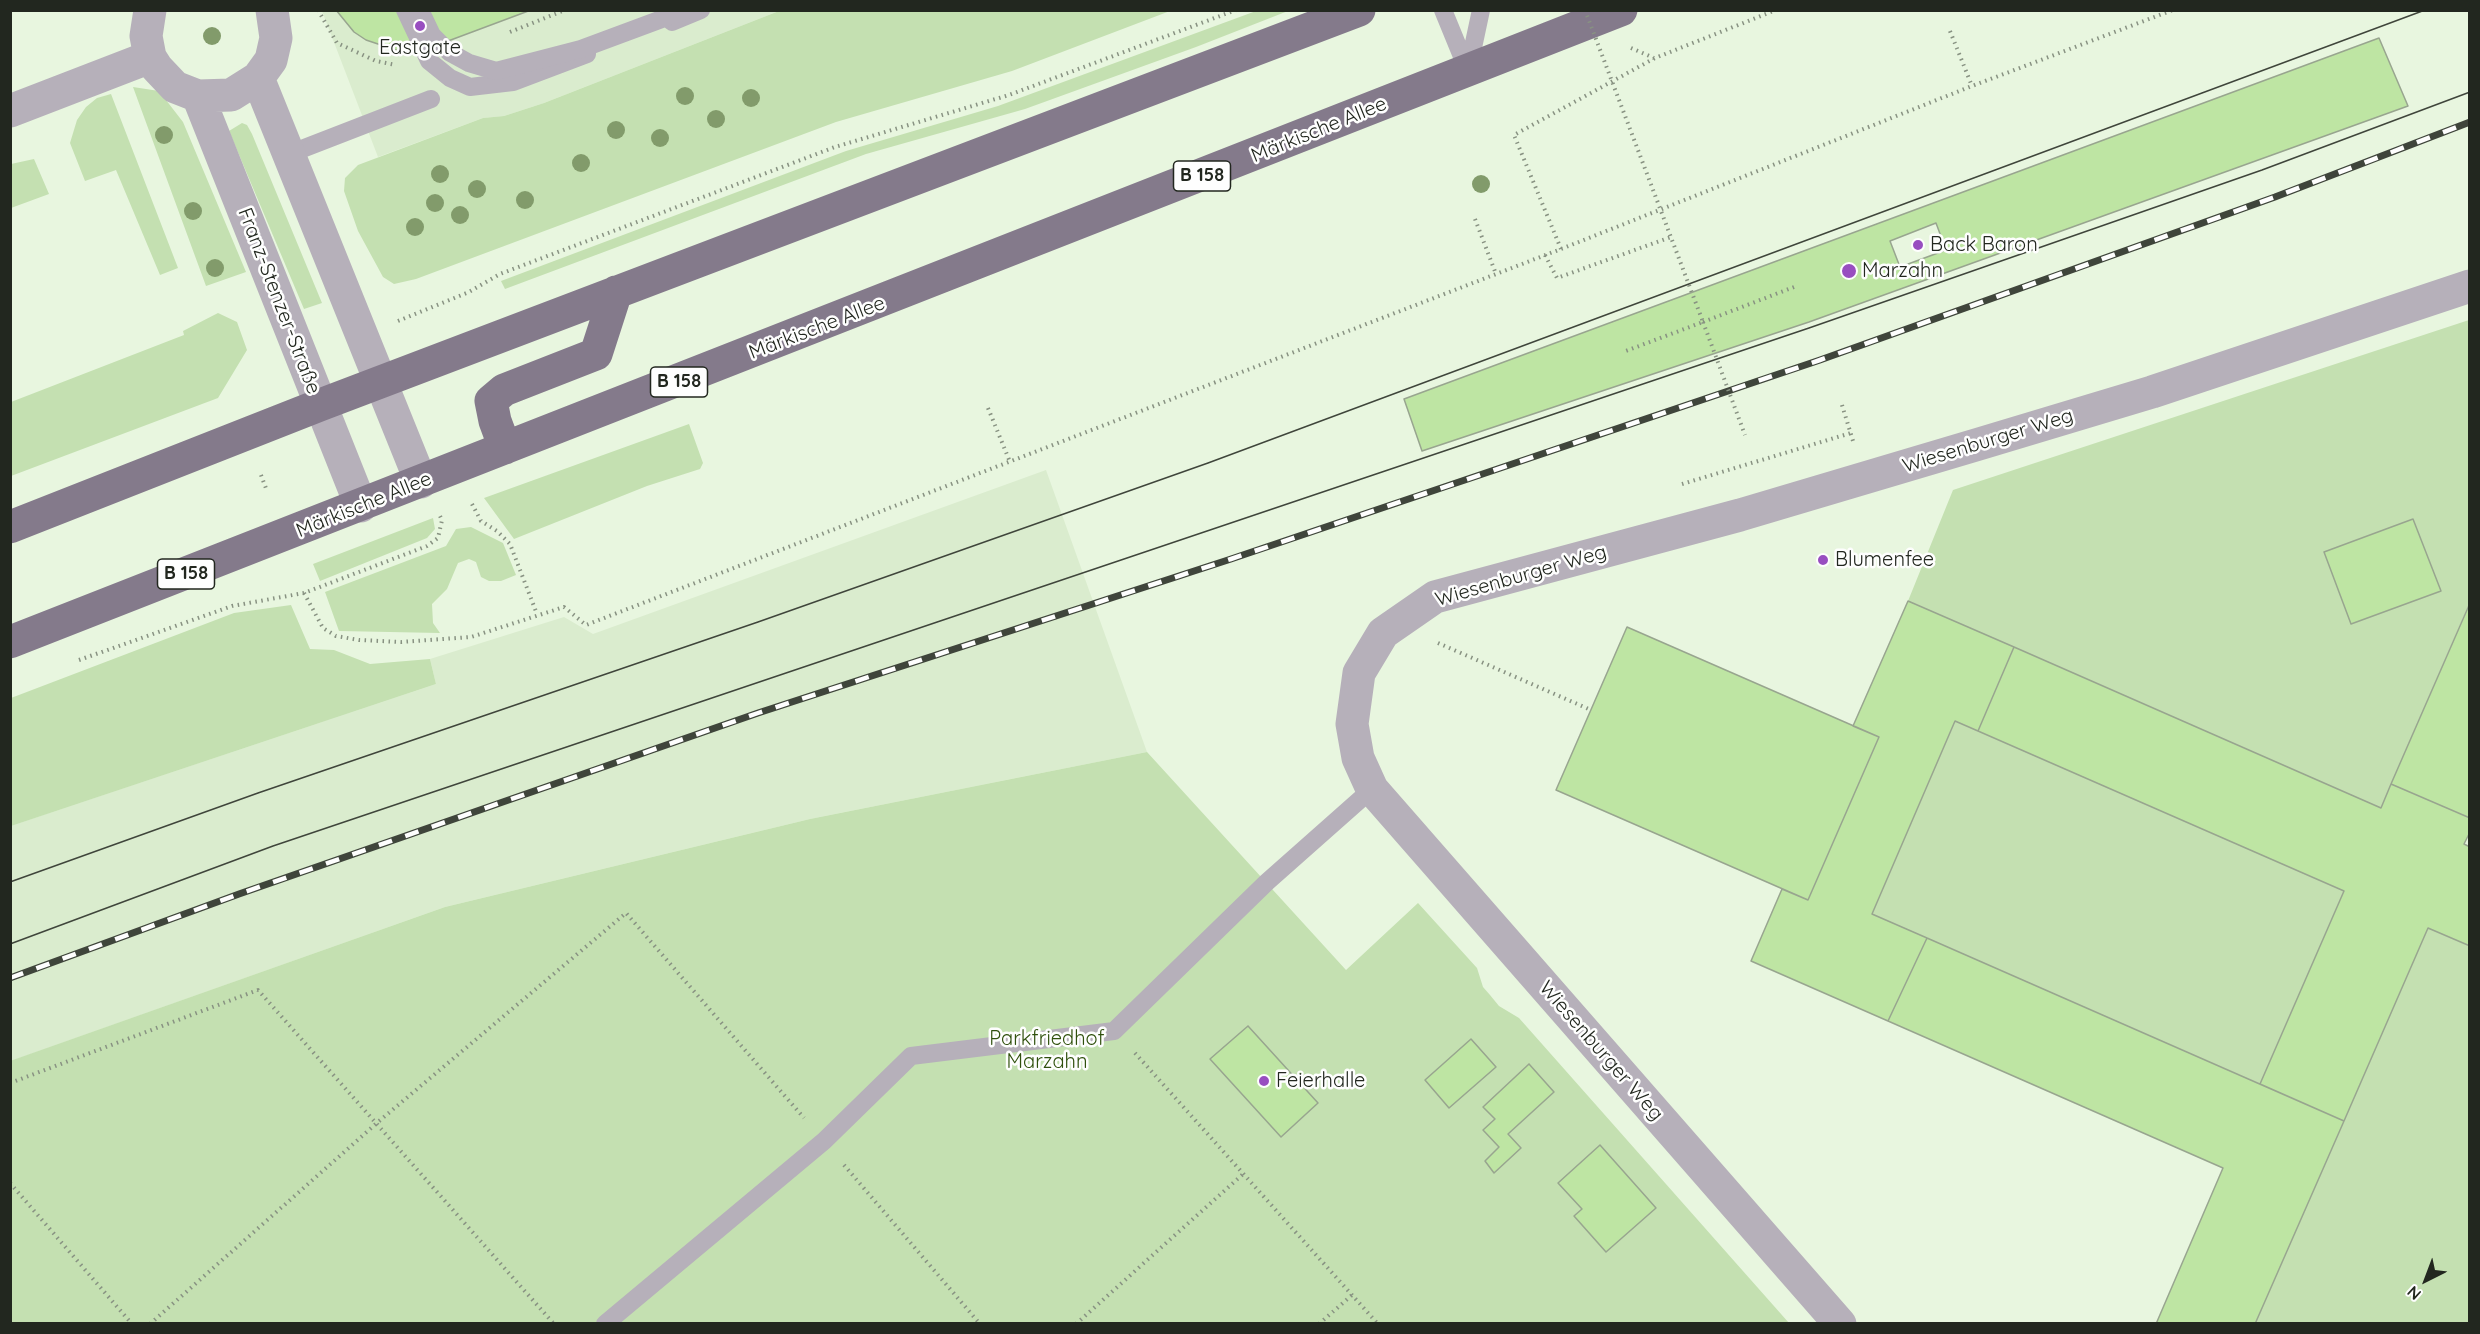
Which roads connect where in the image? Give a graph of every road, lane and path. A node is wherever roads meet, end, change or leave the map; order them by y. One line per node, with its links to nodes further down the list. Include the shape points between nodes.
1 (150, 10): 15 (street, via 146,36)
2 (272, 10): 17 (street, via 276,38 271,60)
3 (686, 10): 13 (lane, bridge, via 581,49 496,71 448,52)
4 (701, 10): 13 (lane, via 513,82 470,87 450,78 429,61)
5 (1236, 10): 31 (path, via 1009,95 835,147 500,274)
6 (1359, 10): 30 (main road)
7 (1443, 10): 16 (lane)
8 (1481, 10): 16 (lane)
9 (1585, 10): 24 (path, bridge)
10 (1622, 10): 16 (main road, Märkische Allee / B 158)
11 (1776, 10): 25 (path, via 1655,58 1514,135)
12 (2173, 10): 18 (path)
13 (414, 12)
14 (1950, 31): 18 (path)
15 (150, 57): 19 (street, via 170,83); 21 (street)
16 (1468, 71): 39 (main road, Märkische Allee / B 158)
17 (258, 78): 19 (street, via 231,95); 22 (street)
18 (1972, 86): 25 (path)
19 (198, 96): 35 (street, Franz-Stenzer-Straße)
20 (431, 99): 22 (lane)
21 (10, 111)
22 (289, 154): 34 (street)
23 (1475, 219): 27 (path)
24 (1671, 237): 26 (path, via 1557,278); 32 (path, bridge)
25 (1561, 249): 26 (path)
26 (1545, 255): 27 (path)
27 (1496, 274): 40 (path)
28 (2469, 286): 55 (street, Wiesenburger Weg, via 2141,395 1740,515 1435,597 1383,633 1359,673 1352,724 1358,758)
29 (1794, 288): 32 (path)
30 (616, 292): 34 (main road); 39 (main road, via 596,354 504,390 491,402)
31 (420, 313)
32 (1703, 322): 33 (path, bridge); 38 (path, bridge)
33 (1623, 352)
34 (381, 382): 35 (main road); 42 (street)
35 (320, 405): 46 (street, Franz-Stenzer-Straße); 48 (main road)
36 (988, 408): 40 (path)
37 (1851, 433): 43 (path)
38 (1745, 435)
39 (505, 448): 42 (main road, Märkische Allee / B 158)
40 (1010, 462): 51 (path, via 586,626 564,607)
41 (261, 475): 44 (path)
42 (421, 482): 46 (main road, Märkische Allee / B 158)
43 (1682, 484)
44 (267, 491)
45 (472, 504): 51 (path, via 481,522 510,544)
46 (361, 506): 53 (main road, Märkische Allee / B 158)
47 (442, 520): 49 (path, via 438,538 427,546)
48 (10, 527)
49 (304, 593): 50 (path); 51 (path, via 323,628 336,636 359,640 401,642 471,637)
50 (217, 611)
51 (537, 614)
52 (1427, 639): 54 (path)
53 (10, 642)
54 (1591, 710)
55 (1372, 789): 57 (lane, via 1267,882); 70 (street, Wiesenburger Weg)
56 (626, 913): 59 (path)
57 (1114, 1031): 60 (path); 66 (lane, via 912,1056 824,1141)
58 (10, 1083): 59 (path, via 258,990)
59 (378, 1122): 64 (path); 65 (path)
60 (1243, 1174): 62 (path); 67 (path)
61 (10, 1183): 63 (path)
62 (1352, 1295): 68 (path); 69 (path)
63 (132, 1323)
64 (150, 1323)
65 (554, 1323)
66 (605, 1323)
67 (1076, 1323)
68 (1320, 1323)
69 (1378, 1323)
70 (1840, 1323)

